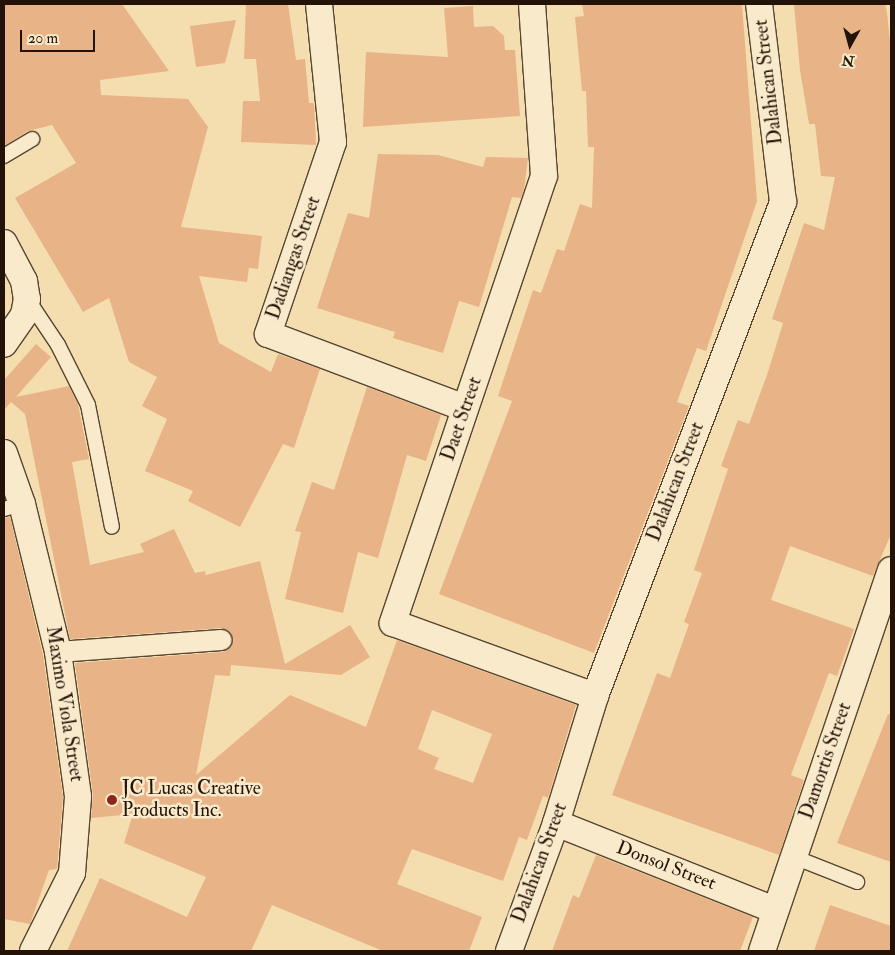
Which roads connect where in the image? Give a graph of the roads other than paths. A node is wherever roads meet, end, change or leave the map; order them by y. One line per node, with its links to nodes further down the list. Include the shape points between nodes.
1 (319, 4): 9 (street, Dadiangas Street, via 332,142 268,334)
2 (532, 4): 9 (street, Daet Street, via 544,176)
3 (759, 4): 16 (street, Dalahican Street, via 783,202)
4 (32, 139): 5 (lane)
5 (4, 156)
6 (4, 243): 7 (street, via 24,281)
7 (27, 299): 8 (street, via 24,315); 12 (lane, via 58,345 88,405)
8 (4, 344)
9 (465, 408): 16 (street, Daet Street, via 393,623)
10 (4, 453): 11 (street, Maximo Viola Street)
11 (13, 507): 15 (street, Maximo Viola Street)
12 (112, 527)
13 (891, 570): 18 (street, Damortis Street)
14 (222, 640): 15 (street)
15 (58, 652): 21 (street, Maximo Viola Street, via 78,797 78,844 72,873)
16 (594, 696): 17 (street, Dalahican Street)
17 (556, 823): 20 (street, Donsol Street); 22 (street, Dalahican Street)
18 (794, 857): 19 (lane); 20 (street, Damortis Street)
19 (857, 882)
20 (775, 910): 23 (street, Damortis Street)
21 (34, 951)
22 (508, 951)
23 (762, 951)

